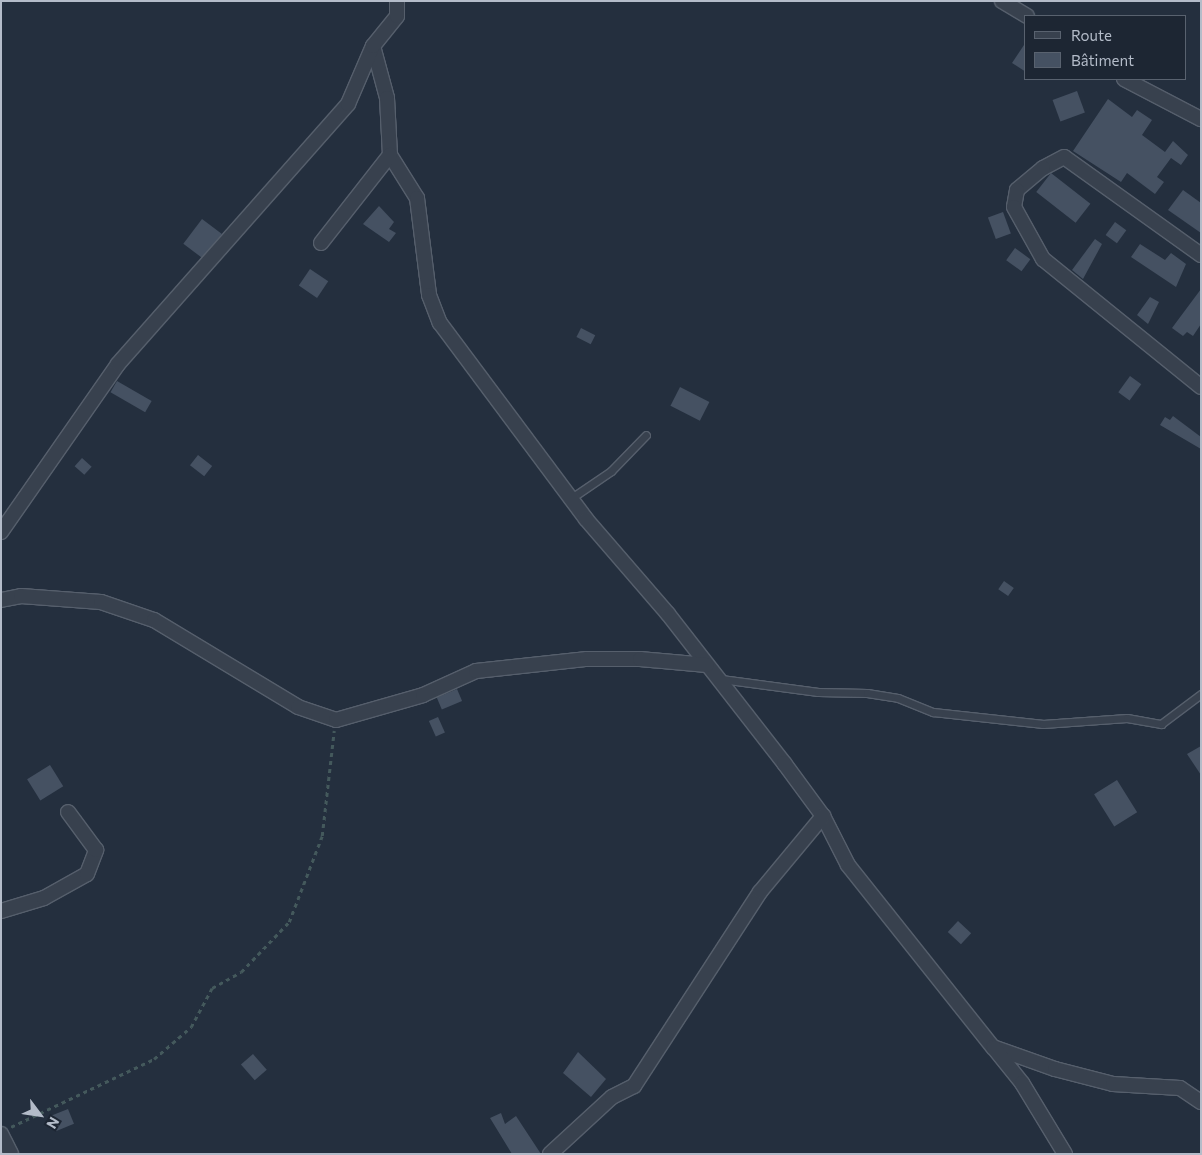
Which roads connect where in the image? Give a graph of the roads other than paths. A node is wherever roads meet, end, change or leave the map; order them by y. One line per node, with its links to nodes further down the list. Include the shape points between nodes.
1 (397, 1): 4 (street, via 397,16)
2 (1002, 1): 3 (street)
3 (1025, 15)
4 (373, 46): 7 (street, via 387,98); 13 (street, via 348,104 118,364)
5 (1126, 80): 6 (street)
6 (1201, 119)
7 (390, 155): 8 (street); 12 (street, via 417,198 429,295 440,323)
8 (321, 243)
9 (1201, 255): 10 (street, via 1064,157 1043,168 1017,190 1014,207 1043,259)
10 (1201, 387)
11 (646, 435): 12 (lane, via 612,471)
12 (570, 499): 15 (street)
13 (1, 532)
14 (1, 600): 15 (street, via 21,596 100,602 154,620 298,707 336,720 423,696 476,671 587,659 640,659)
15 (707, 665): 16 (street)
16 (718, 678): 17 (lane, via 818,692 867,693 898,698 933,712 1043,724 1127,718 1161,724); 19 (street)
17 (1201, 694)
18 (68, 812): 20 (street, via 96,850 87,874 44,898)
19 (823, 816): 21 (street, via 848,866); 25 (street, via 760,892 634,1086 612,1098)
20 (1, 911)
21 (993, 1047): 22 (street, via 1055,1070 1113,1084 1180,1088); 26 (street, via 1022,1083)
22 (1201, 1102)
23 (1, 1133): 24 (street)
24 (11, 1154)
25 (550, 1154)
26 (1065, 1154)

